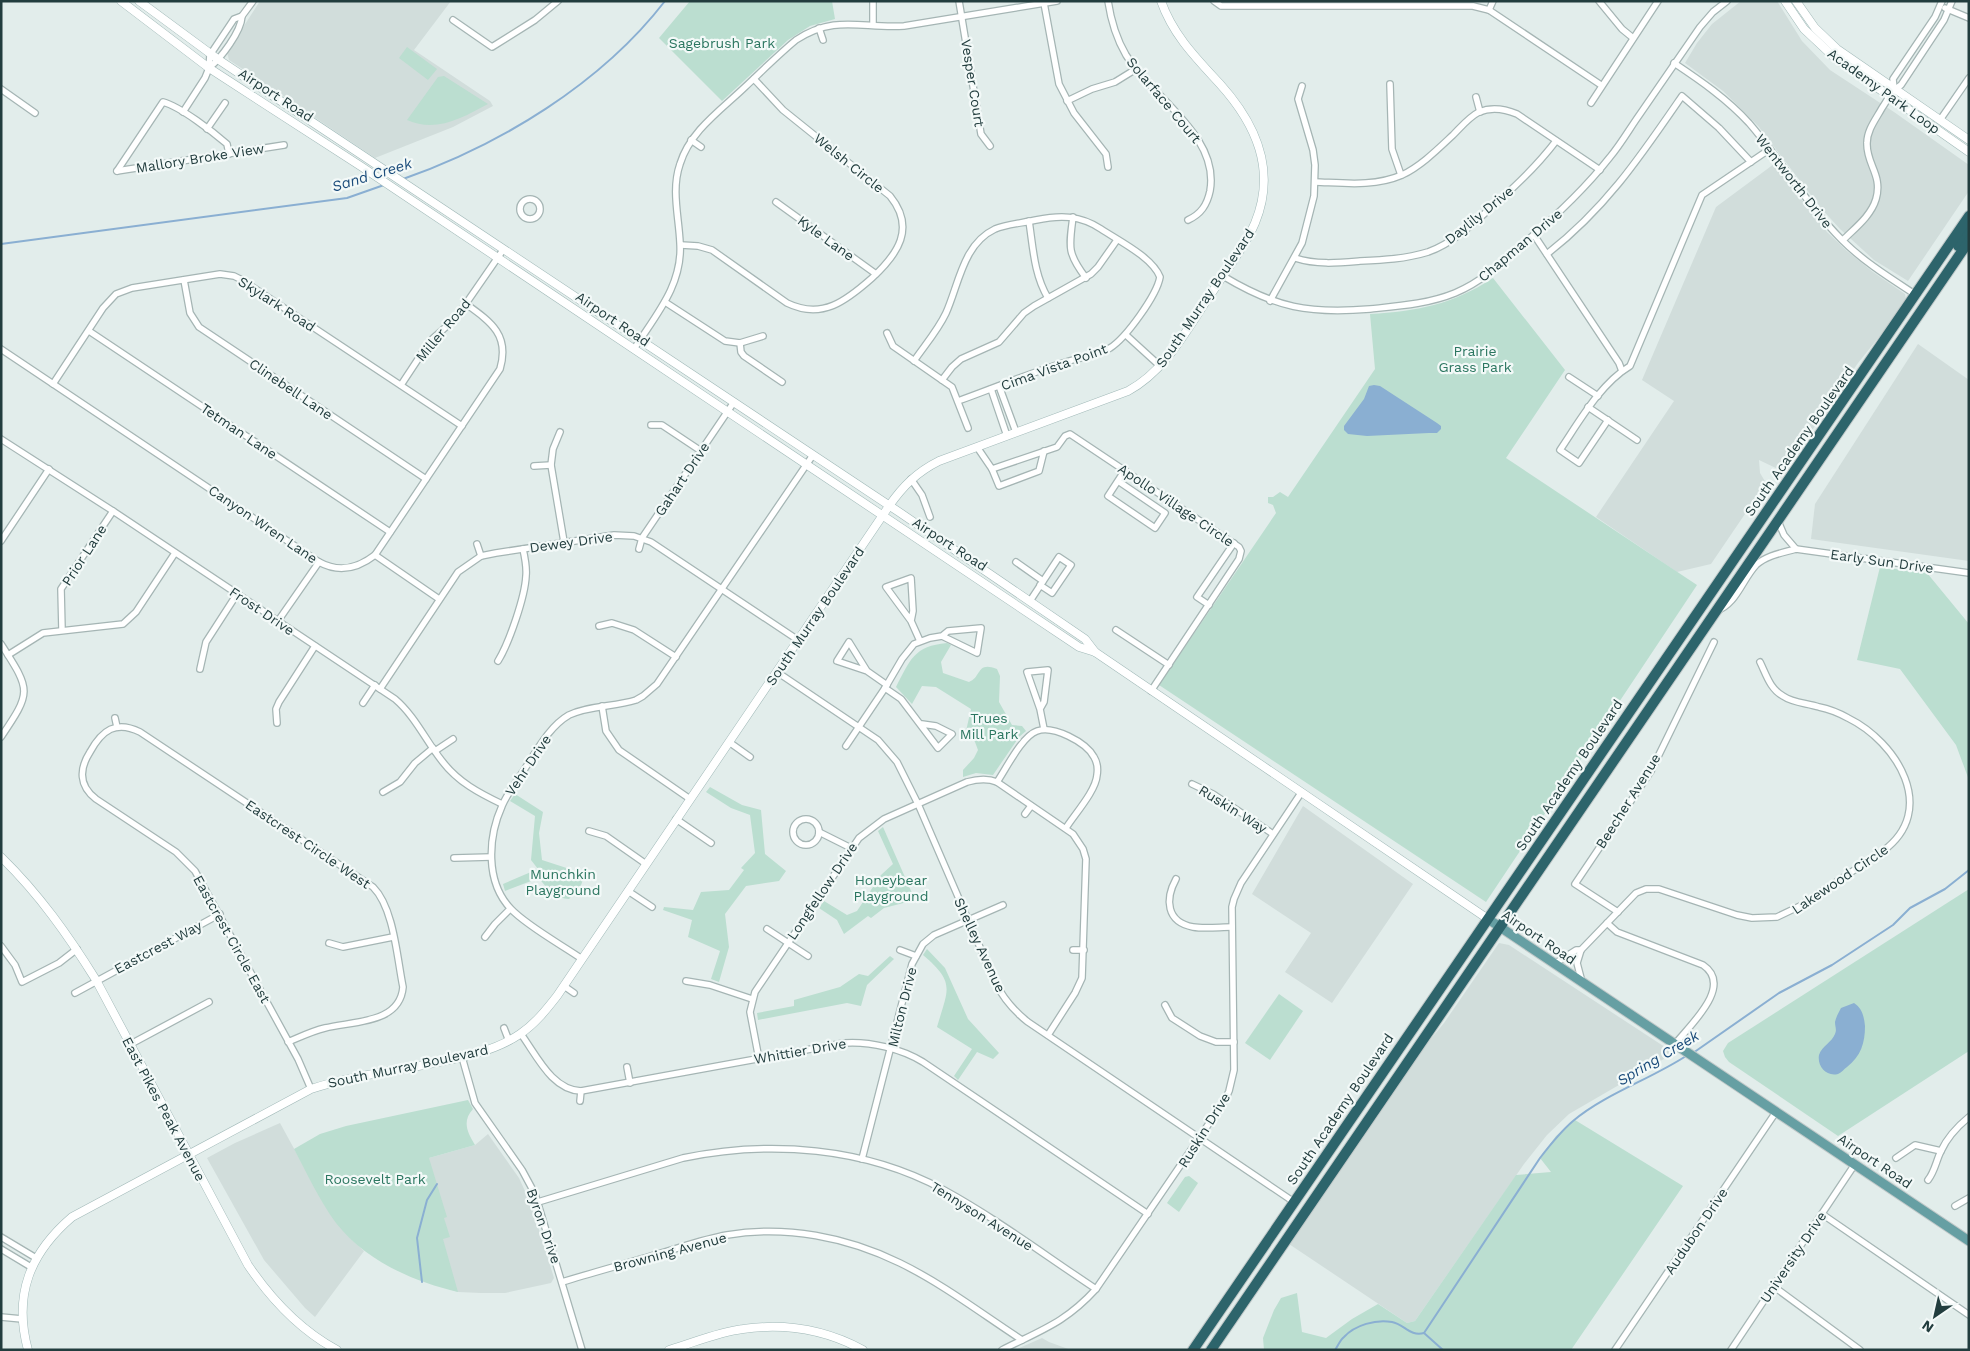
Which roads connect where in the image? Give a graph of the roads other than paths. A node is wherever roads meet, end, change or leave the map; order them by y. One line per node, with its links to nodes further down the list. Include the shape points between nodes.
1 (121, 1): 35 (main road, Airport Road)
2 (139, 1): 32 (main road, Airport Road)
3 (254, 1): 24 (street)
4 (558, 1): 27 (street, via 492,47)
5 (873, 1): 28 (street)
6 (959, 1): 25 (street, Vesper Court)
7 (1056, 1): 18 (street)
8 (1108, 1): 36 (street, Solarface Court, via 1116,35)
9 (1161, 1): 83 (main road, South Murray Boulevard, via 1180,39 1248,120 1262,160 1263,191 1255,222)
10 (1214, 1): 20 (street, via 1220,6)
11 (1493, 1): 22 (street)
12 (1599, 1): 30 (street, via 1622,29)
13 (1658, 1): 30 (street)
14 (1727, 1): 34 (street, Chapman Drive, via 1706,20)
15 (1785, 1): 43 (main road, Academy Park Loop, via 1804,28 1825,49 1847,67)
16 (1796, 1): 43 (main road, Academy Park Loop, via 1828,42)
17 (1952, 1): 23 (street)
18 (1052, 2): 19 (street)
19 (1044, 3): 25 (street); 45 (street, via 1057,78)
20 (1373, 3): 22 (street, via 1473,6)
21 (1941, 4): 23 (street); 43 (street, via 1893,79)
22 (1489, 10): 40 (street)
23 (1949, 10): 26 (street); 43 (street, via 1901,85)
24 (242, 16): 32 (street, via 234,19); 33 (street, via 241,25)
25 (962, 17): 28 (street, via 904,26); 58 (street, Vesper Court, via 981,134)
26 (1969, 18)
27 (453, 20)
28 (873, 25): 29 (street, via 844,24)
29 (820, 28): 31 (street); 38 (street, via 796,40)
30 (1634, 38): 40 (street)
31 (823, 40)
32 (210, 55): 33 (main road, Airport Road); 35 (street)
33 (218, 60): 35 (street); 78 (main road, Airport Road)
34 (1674, 63): 59 (street, Wentworth Drive, via 1729,104); 64 (street, Chapman Drive)
35 (209, 68): 48 (street); 80 (main road, Airport Road)
36 (1136, 69): 45 (street, via 1115,82); 70 (street, Solarface Court, via 1197,137 1207,154 1211,174 1209,194 1200,214)
37 (1969, 78): 51 (street)
38 (754, 79): 53 (street); 82 (street, Welsh Circle, via 783,110 895,202 902,226 901,242 895,254)
39 (1390, 84): 65 (street, via 1392,149)
40 (1602, 85): 47 (street)
41 (1302, 86): 66 (street, via 1298,99 1311,143)
42 (1, 88): 50 (street)
43 (1892, 93): 51 (main road, Academy Park Loop); 60 (main road, Academy Park Loop); 75 (street, via 1872,126 1867,143 1878,180 1876,200 1870,212)
44 (1476, 97): 49 (street)
45 (1067, 101): 63 (street, via 1106,154)
46 (225, 103): 52 (street)
47 (1590, 103)
48 (183, 112): 52 (street); 61 (street, Mallory Broke View, via 163,102 117,171)
49 (1480, 112): 54 (street, via 1493,109 1510,111); 65 (street, via 1423,162)
50 (35, 113)
51 (1940, 120): 55 (main road, Academy Park Loop)
52 (207, 129): 61 (street, via 228,144)
53 (691, 140): 57 (street); 77 (street, via 676,180)
54 (1556, 140): 64 (street); 81 (street, Daylily Drive, via 1523,179 1464,231 1436,248 1400,258 1333,263)
55 (1969, 140)
56 (284, 145): 61 (street, Mallory Broke View)
57 (701, 146)
58 (990, 146)
59 (1770, 149): 62 (street); 75 (street, Wentworth Drive, via 1815,210)
60 (1969, 152)
61 (229, 154)
62 (1750, 162): 79 (street, via 1719,128 1682,96 1618,186 1583,224); 102 (street, via 1702,195 1630,366)
63 (1108, 167)
64 (1600, 170): 73 (street, Chapman Drive)
65 (1400, 175): 66 (street, via 1362,184)
66 (1315, 182): 81 (street, via 1310,218)
67 (776, 202): 82 (street, Kyle Lane)
68 (1969, 216): 87 (highway, South Academy Boulevard)
69 (1073, 217): 71 (street, Cima Vista Point); 74 (street, Cima Vista Point, via 1088,221); 84 (street, via 1070,250)
70 (1188, 220)
71 (1029, 221): 88 (street, via 1040,282); 100 (street, Cima Vista Point, via 992,230 973,248 943,318)
72 (1969, 230): 86 (highway, via 1937,277)
73 (1534, 235): 79 (street); 89 (street, Chapman Drive, via 1476,283 1430,302 1335,311 1299,308)
74 (1117, 240): 84 (street); 94 (street, Cima Vista Point, via 1152,264 1160,276 1155,291)
75 (1842, 240): 87 (street, Wentworth Drive, via 1875,268)
76 (1969, 242): 86 (highway, South Academy Boulevard)
77 (681, 244): 82 (street, Welsh Circle, via 712,250 787,303 800,308 815,309 839,304); 90 (street, via 676,278)
78 (503, 250): 80 (street, Miller Road); 96 (main road, Airport Road)
79 (1547, 254): 102 (street)
80 (497, 258): 91 (street, Miller Road); 99 (main road, Airport Road)
81 (1295, 258): 89 (street)
82 (876, 274)
83 (1223, 276): 89 (street, Chapman Drive); 101 (main road, South Murray Boulevard)
84 (1086, 278): 88 (street)
85 (184, 280): 92 (street, Skylark Road, via 132,288 116,294); 107 (street, Skylark Road, via 220,274 234,276); 136 (street, Clinebell Lane, via 190,313 199,327)
86 (1937, 288): 143 (highway, South Academy Boulevard)
87 (1916, 295): 231 (highway, South Academy Boulevard)
88 (1048, 298): 104 (street, via 1024,314 999,342 956,363)
89 (1270, 301)
90 (665, 302): 96 (street); 97 (street, via 726,341)
91 (466, 304): 107 (street, Miller Road, via 451,324 430,341); 119 (street, Canyon Wren Lane, via 490,322 505,343 500,369)
92 (89, 331): 106 (street, Skylark Road); 144 (street, Tetman Lane)
93 (887, 333): 100 (street, via 893,346)
94 (1126, 335): 101 (street); 108 (street, Cima Vista Point, via 1097,354)
95 (763, 336): 97 (street)
96 (640, 340): 99 (street); 112 (main road, Airport Road)
97 (740, 343): 105 (street, via 744,356)
98 (1, 349): 106 (street, Canyon Wren Lane)
99 (634, 349): 116 (main road, Airport Road)
100 (914, 361): 104 (street)
101 (1160, 366): 122 (main road, South Murray Boulevard, via 1144,382 1128,391)
102 (1622, 371): 110 (street)
103 (1569, 377): 110 (street)
104 (942, 380): 111 (street, via 952,387)
105 (782, 382)
106 (53, 384): 156 (street, Canyon Wren Lane)
107 (401, 385): 119 (street, Skylark Road)
108 (999, 386): 109 (street, Cima Vista Point); 114 (street)
109 (991, 389): 111 (street, Cima Vista Point); 115 (street)
110 (1598, 396): 113 (street)
111 (958, 401): 120 (street)
112 (734, 402): 116 (street, Gahart Drive); 129 (main road, Airport Road)
113 (1588, 407): 117 (street); 117 (street, via 1560,450 1579,463)
114 (1006, 408): 115 (street); 122 (street)
115 (998, 410): 123 (street)
116 (728, 411): 127 (street, Gahart Drive); 131 (main road, Airport Road)
117 (1608, 420): 125 (street)
118 (651, 425): 127 (street, via 662,424)
119 (462, 426): 136 (street, Canyon Wren Lane)
120 (968, 428)
121 (560, 432): 130 (street)
122 (1016, 432): 123 (main road, South Murray Boulevard)
123 (1007, 436): 126 (main road, South Murray Boulevard)
124 (1, 439): 133 (street, Frost Drive)
125 (1638, 440)
126 (977, 447): 134 (street); 137 (main road, South Murray Boulevard, via 939,461)
127 (701, 451): 145 (street, Gahart Drive)
128 (1044, 451): 134 (street); 134 (street, via 1039,471 999,486); 135 (street, Apollo Village Circle, via 1057,447 1070,434)
129 (814, 456): 131 (street, Vehr Drive); 139 (main road, Airport Road)
130 (551, 465): 132 (street); 147 (street)
131 (807, 465): 141 (main road, Airport Road); 160 (street, Vehr Drive)
132 (534, 466)
133 (49, 469): 140 (street, Frost Drive); 146 (street)
134 (992, 469)
135 (1125, 470): 138 (street); 148 (street, Apollo Village Circle)
136 (426, 479): 144 (street, Canyon Wren Lane)
137 (911, 479): 139 (main road, South Murray Boulevard); 142 (street, via 922,495)
138 (1118, 481): 138 (street, via 1165,513 1156,528 1108,496)
139 (889, 506): 141 (main road, South Murray Boulevard); 163 (main road, Airport Road)
140 (113, 510): 153 (street, Frost Drive); 169 (street, Prior Lane, via 63,585 60,595)
141 (882, 516): 172 (main road, South Murray Boulevard); 177 (main road, Airport Road, via 1079,647)
142 (930, 517)
143 (1778, 521): 152 (street, via 1784,535); 165 (highway, South Academy Boulevard)
144 (390, 532): 154 (street, Canyon Wren Lane)
145 (642, 538): 147 (street, Dewey Drive, via 625,535); 151 (street, Gahart Drive); 160 (street, Dewey Drive)
146 (1, 541)
147 (564, 542): 150 (street, Dewey Drive)
148 (1234, 543): 164 (street, Apollo Village Circle, via 1241,556); 164 (street, via 1197,597)
149 (477, 544): 155 (street)
150 (523, 549): 155 (street, Dewey Drive); 180 (street, via 525,586 507,644)
151 (639, 549)
152 (1796, 549): 158 (street, Early Sun Drive); 165 (street, Early Sun Drive, via 1768,557 1757,565 1726,608)
153 (175, 553): 161 (street, Frost Drive); 169 (street, via 128,621)
154 (375, 555): 156 (street, Canyon Wren Lane, via 353,570); 162 (street)
155 (481, 556): 162 (street, Dewey Drive, via 458,572)
156 (319, 562): 166 (street)
157 (1016, 562): 159 (street)
158 (1969, 573)
159 (1041, 583): 159 (street, via 1052,593 1071,565 1059,557); 163 (street)
160 (722, 590): 172 (street, Dewey Drive); 179 (street, Vehr Drive)
161 (238, 594): 166 (street, Frost Drive); 183 (street, via 206,642)
162 (439, 599): 186 (street, Dewey Drive)
163 (1030, 601): 177 (main road, Airport Road, via 1086,638)
164 (1209, 605): 182 (street, Apollo Village Circle)
165 (1714, 612): 235 (highway, South Academy Boulevard)
166 (278, 621): 176 (street, Frost Drive)
167 (911, 621): 167 (street, via 912,611 911,578 886,587); 173 (street)
168 (600, 626): 179 (street, via 612,623 634,630)
169 (62, 630): 178 (street, via 38,636)
170 (1116, 630): 182 (street)
171 (942, 636): 171 (street, via 977,654 981,628 948,631); 173 (street)
172 (798, 640): 184 (main road, South Murray Boulevard)
173 (920, 641): 187 (street, via 906,653)
174 (1714, 642): 229 (street, Beecher Avenue, via 1650,771 1575,884)
175 (1, 644): 178 (street)
176 (315, 646): 186 (street, Frost Drive); 193 (street, via 279,702)
177 (1095, 652): 188 (main road, Airport Road)
178 (8, 655): 198 (street, via 24,684 24,697 20,710)
179 (676, 657): 190 (street, Vehr Drive, via 658,684 643,696)
180 (498, 661)
181 (1760, 662): 229 (street, Lakewood Circle, via 1770,684 1784,697 1848,718 1884,746 1910,791 1910,811 1904,830 1883,851 1800,906 1777,917 1737,915 1659,889 1636,892)
182 (1169, 665): 188 (street, Apollo Village Circle)
183 (200, 669)
184 (777, 672): 196 (street, Shelley Avenue); 200 (main road, South Murray Boulevard)
185 (867, 672): 185 (street, via 858,657 849,642 837,662); 187 (street)
186 (378, 687): 189 (street, Dewey Drive); 202 (street, Frost Drive, via 408,711)
187 (886, 687): 194 (street); 196 (street)
188 (1151, 691): 207 (main road, Airport Road)
189 (363, 703)
190 (602, 706): 208 (street, via 606,731 619,750); 209 (street, Vehr Drive, via 569,716 553,728)
191 (1040, 709): 191 (street, via 1044,702 1048,670 1027,672); 197 (street)
192 (115, 718): 195 (street)
193 (277, 723)
194 (922, 724): 194 (street, via 936,726 952,734 938,748)
195 (117, 727): 230 (street, Eastcrest Circle East, via 102,734 92,748 83,765 84,786 89,794 182,857 199,877); 237 (street, Eastcrest Circle West, via 126,726 140,732 373,888 384,902)
196 (860, 727): 201 (street); 210 (street, Shelley Avenue, via 891,754)
197 (1044, 729): 204 (street, via 1026,739); 214 (street, via 1064,734 1088,750 1096,762 1096,782)
198 (1, 737)
199 (453, 739): 202 (street)
200 (729, 742): 203 (street); 208 (main road, South Murray Boulevard)
201 (846, 746)
202 (434, 749): 206 (street, via 415,763 400,782); 209 (street, Frost Drive, via 464,783)
203 (750, 757)
204 (997, 782): 210 (street, Longfellow Drive, via 973,780); 211 (street)
205 (1192, 784): 217 (street, Ruskin Way, via 1214,794)
206 (382, 792)
207 (1301, 793): 217 (street, Ruskin Drive); 231 (main road, Airport Road)
208 (690, 799): 213 (main road, South Murray Boulevard)
209 (502, 804): 221 (street, Vehr Drive, via 494,828)
210 (918, 804): 219 (street, Longfellow Drive, via 876,824); 232 (street, Shelley Avenue)
211 (1031, 806): 212 (street); 214 (street)
212 (1025, 814)
213 (676, 819): 218 (street); 223 (main road, South Murray Boulevard)
214 (1066, 828): 245 (street, via 1078,841 1086,859)
215 (590, 831): 223 (street, via 606,836)
216 (820, 832): 216 (street, via 814,843 806,846 797,842 793,834 795,825 806,819 817,824); 219 (street)
217 (1274, 834): 234 (street, Ruskin Drive, via 1236,891)
218 (711, 843)
219 (851, 848): 239 (street, Longfellow Drive)
220 (1, 857): 242 (main road, East Pikes Peak Avenue, via 48,908)
221 (491, 857): 222 (street); 228 (street, Vehr Drive, via 496,884)
222 (454, 858)
223 (646, 864): 225 (main road, South Murray Boulevard)
224 (1176, 879): 234 (street, via 1168,898 1171,912 1178,920 1194,927)
225 (628, 891): 227 (street); 249 (main road, South Murray Boulevard)
226 (1003, 905): 232 (street, Milton Drive)
227 (652, 907)
228 (510, 909): 238 (street); 249 (street, Vehr Drive)
229 (1618, 912): 233 (street, Lakewood Circle)
230 (220, 914): 251 (street, Eastcrest Way); 264 (street, Eastcrest Circle East)
231 (1488, 919): 235 (main road, Airport Road); 287 (highway, South Academy Boulevard)
232 (968, 920): 248 (street, Milton Drive, via 934,935); 262 (street, Shelley Avenue, via 1000,992 1022,1017)
233 (1608, 923): 246 (street, Lakewood Circle); 266 (street, via 1617,932 1703,964 1711,973 1712,995)
234 (1232, 927): 265 (street, Ruskin Drive)
235 (1499, 927): 250 (main road, Airport Road); 310 (highway, South Academy Boulevard)
236 (767, 928): 239 (street)
237 (393, 937): 240 (street, via 343,947); 264 (street, Eastcrest Circle West, via 403,986 400,1005 383,1016 325,1028)
238 (485, 937)
239 (788, 942): 247 (street); 257 (street, Longfellow Drive)
240 (329, 943)
241 (1, 946): 242 (street, via 15,965 22,982 59,963)
242 (77, 949): 251 (main road, East Pikes Peak Avenue)
243 (900, 950): 248 (street)
244 (1072, 950): 245 (street)
245 (1084, 950): 262 (street, via 1080,985)
246 (1581, 950): 250 (street, Lakewood Circle); 253 (street, via 1577,963)
247 (808, 956)
248 (916, 956): 268 (street, Milton Drive)
249 (582, 959): 254 (main road, South Murray Boulevard)
250 (1554, 964): 253 (main road, Airport Road)
251 (96, 980): 255 (street, Eastcrest Way); 267 (main road, East Pikes Peak Avenue)
252 (686, 981): 257 (street)
253 (1582, 982): 266 (main road, Airport Road)
254 (564, 986): 256 (street); 261 (main road, South Murray Boulevard, via 538,1020)
255 (75, 992)
256 (574, 993)
257 (752, 998): 270 (street, Longfellow Drive, via 750,1020)
258 (210, 1002): 267 (street)
259 (1165, 1005): 265 (street, via 1172,1018 1200,1036 1216,1042)
260 (504, 1028): 263 (street)
261 (521, 1034): 263 (main road, South Murray Boulevard); 274 (street, via 554,1080 568,1089)
262 (1048, 1035): 278 (street, Shelley Avenue)
263 (509, 1041): 269 (main road, South Murray Boulevard)
264 (288, 1042): 273 (street, Eastcrest Circle East)
265 (1234, 1042): 278 (street, Ruskin Drive, via 1234,1070 1229,1092)
266 (1675, 1044): 276 (main road, Airport Road)
267 (130, 1045): 280 (main road, East Pikes Peak Avenue)
268 (891, 1049): 270 (street, Whittier Drive, via 852,1042); 282 (street, Milton Drive); 289 (street, Whittier Drive, via 919,1060)
269 (462, 1058): 273 (main road, South Murray Boulevard); 286 (street, Byron Drive, via 475,1103 522,1170)
270 (758, 1059): 272 (street, Whittier Drive)
271 (627, 1067): 272 (street)
272 (630, 1083): 274 (street, Whittier Drive)
273 (310, 1089): 280 (main road, South Murray Boulevard)
274 (581, 1092): 275 (street)
275 (580, 1101)
276 (1776, 1112): 283 (main road, Airport Road); 311 (street, Audubon Drive)
277 (1969, 1117): 279 (street)
278 (1200, 1139): 287 (street, Shelley Avenue); 289 (street, Ruskin Drive)
279 (1941, 1151): 281 (street, via 1915,1145); 284 (street)
280 (187, 1154): 294 (main road, South Murray Boulevard, via 72,1217 57,1230); 304 (main road, East Pikes Peak Avenue, via 257,1279 294,1320)
281 (1896, 1158)
282 (862, 1159): 286 (street, Tennyson Avenue, via 811,1150 750,1148 721,1151 683,1158); 298 (street, Tennyson Avenue, via 945,1190)
283 (1855, 1164): 290 (street, University Drive); 292 (main road, Airport Road)
284 (1928, 1180)
285 (1969, 1198): 288 (street)
286 (538, 1202): 296 (street, Byron Drive)
287 (1294, 1202): 309 (highway, South Academy Boulevard)
288 (1955, 1206)
289 (1148, 1214): 298 (street, Ruskin Drive)
290 (1822, 1214): 297 (street, University Drive); 299 (street)
291 (1, 1237): 294 (street)
292 (1969, 1241)
293 (1, 1249): 295 (street)
294 (36, 1258): 295 (main road, South Murray Boulevard)
295 (31, 1267): 301 (main road, South Murray Boulevard, via 25,1287)
296 (562, 1282): 302 (street, Browning Avenue, via 727,1235 803,1234 842,1241 901,1263); 305 (street, Byron Drive)
297 (1773, 1286): 312 (street, University Drive); 313 (street)
298 (1096, 1290): 302 (street, Ruskin Drive, via 1059,1322)
299 (1969, 1315)
300 (1, 1317): 301 (street)
301 (22, 1319): 303 (main road, South Murray Boulevard)
302 (1022, 1340): 308 (street, Ruskin Drive)
303 (28, 1350)
304 (337, 1350)
305 (582, 1350)
306 (669, 1350): 307 (main road, via 743,1329 782,1328 815,1331)
307 (863, 1350)
308 (1002, 1350)
309 (1193, 1350)
310 (1211, 1350)
311 (1615, 1350)
312 (1731, 1350)
313 (1860, 1350)

